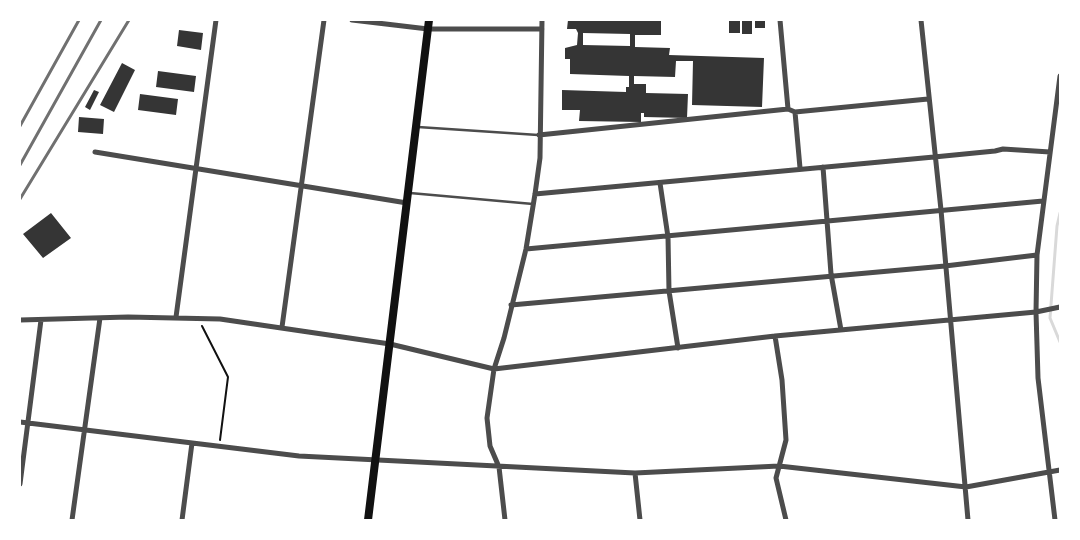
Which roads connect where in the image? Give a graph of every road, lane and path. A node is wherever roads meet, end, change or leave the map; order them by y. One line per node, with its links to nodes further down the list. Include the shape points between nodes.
1 (216, 20): 22 (street)
2 (324, 20): 24 (street)
3 (352, 20): 8 (street)
4 (429, 20): 8 (main road)
5 (542, 20): 9 (street)
6 (780, 20): 13 (street)
7 (921, 20): 12 (street)
8 (428, 29): 9 (street); 15 (main road)
9 (542, 29): 16 (street)
10 (1060, 76): 11 (street)
11 (1059, 83): 18 (street)
12 (928, 99): 14 (street); 19 (street)
13 (788, 109): 14 (street); 16 (street)
14 (795, 112): 21 (street)
15 (418, 127): 16 (lane); 25 (main road)
16 (540, 135): 26 (street)
17 (96, 152): 22 (street)
18 (1050, 152): 19 (street, via 1003,148 995,152); 27 (street)
19 (934, 157): 20 (street); 30 (street)
20 (823, 166): 21 (street); 31 (street)
21 (800, 168): 23 (street)
22 (195, 170): 24 (street); 41 (street)
23 (660, 183): 26 (street); 32 (street)
24 (301, 186): 28 (street); 47 (street)
25 (408, 193): 28 (main road); 29 (lane)
26 (535, 194): 29 (street)
27 (1043, 201): 30 (street); 34 (street)
28 (407, 203): 50 (main road)
29 (533, 204): 33 (street)
30 (941, 210): 31 (street); 35 (street)
31 (828, 221): 32 (street); 36 (street)
32 (668, 237): 33 (street); 37 (street)
33 (526, 248): 38 (street)
34 (1036, 255): 35 (street); 40 (street)
35 (945, 266): 36 (street); 46 (street)
36 (831, 274): 37 (street); 48 (street)
37 (670, 291): 38 (street); 51 (street)
38 (511, 305): 52 (street)
39 (1060, 307): 40 (street)
40 (1036, 312): 46 (street); 62 (street, via 1038,378)
41 (176, 317): 42 (street); 43 (street)
42 (100, 318): 45 (street); 55 (street)
43 (197, 318): 47 (street); 57 (path, via 228,377)
44 (20, 320): 45 (street)
45 (41, 320): 54 (street)
46 (949, 320): 48 (street); 65 (street)
47 (282, 327): 50 (street)
48 (841, 330): 49 (street)
49 (775, 336): 51 (street); 59 (street, via 786,440)
50 (390, 344): 52 (street); 58 (main road)
51 (678, 348): 52 (street)
52 (494, 369): 60 (street, via 487,425 490,446)
53 (20, 422): 54 (street)
54 (28, 423): 55 (street); 64 (street)
55 (83, 429): 56 (street); 66 (street)
56 (192, 443): 57 (street); 67 (street)
57 (219, 446): 58 (street, via 299,456)
58 (376, 459): 60 (street); 68 (main road)
59 (779, 466): 63 (street); 65 (street); 71 (street, via 778,488)
60 (499, 467): 63 (street); 69 (street)
61 (1060, 470): 62 (street)
62 (1049, 472): 65 (street); 73 (street)
63 (635, 473): 70 (street)
64 (20, 484)
65 (966, 487): 72 (street)
66 (72, 520)
67 (182, 520)
68 (368, 520)
69 (505, 520)
70 (640, 520)
71 (786, 520)
72 (968, 520)
73 (1055, 520)

